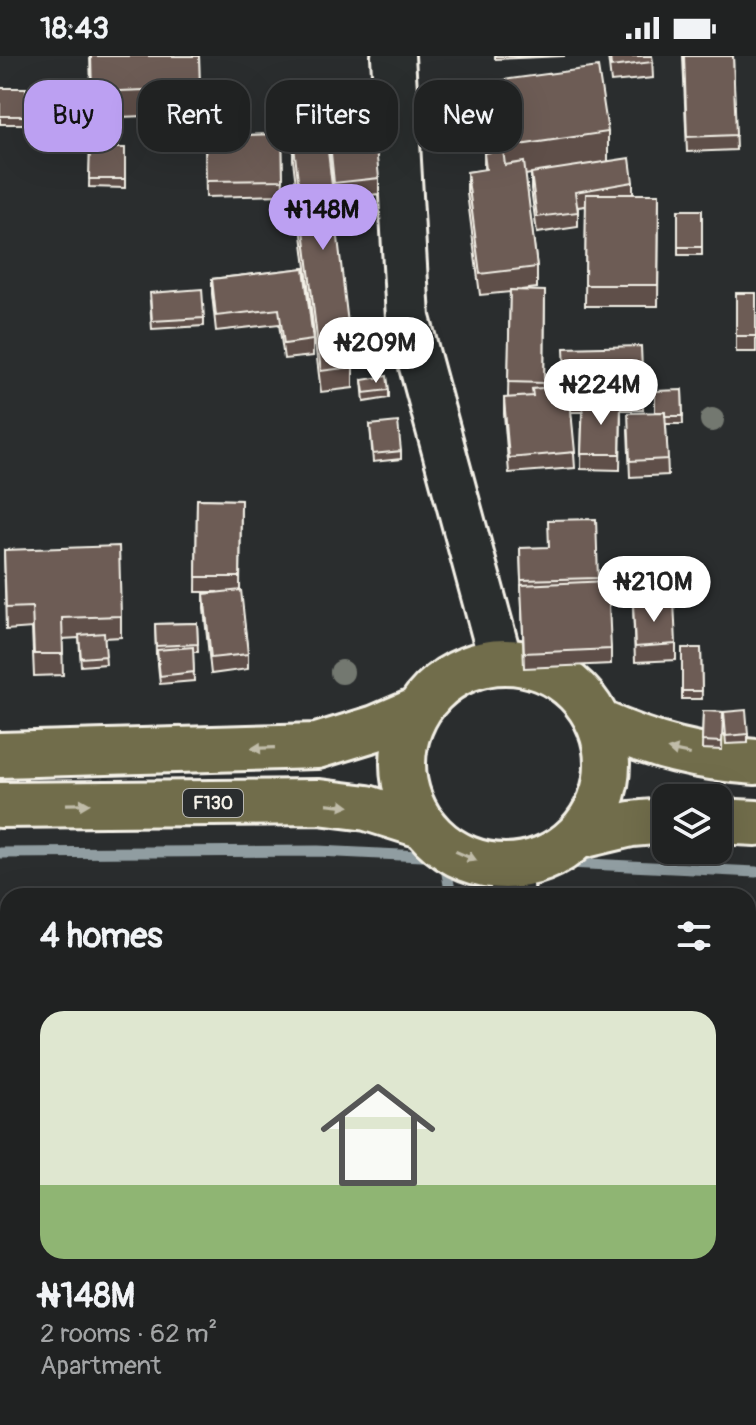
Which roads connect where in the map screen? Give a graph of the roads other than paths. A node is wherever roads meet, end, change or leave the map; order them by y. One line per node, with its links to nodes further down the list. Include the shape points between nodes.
1 (393, 56): 2 (street, via 408,318)
2 (501, 662): 3 (main road, F130, via 454,676); 4 (main road, F130, via 526,664 570,684)
3 (418, 710): 5 (main road, F130, one-way to 5, via 317,746); 11 (main road, F130, via 403,756 404,780)
4 (600, 723): 6 (main road, F130, one-way to 4, via 650,746); 12 (main road, F130, via 608,772 603,796)
5 (0, 755)
6 (756, 762)
7 (0, 805): 11 (main road, F130, one-way to 11, via 319,802 367,808)
8 (652, 822): 12 (main road, F130)
9 (732, 822): 10 (main road)
10 (756, 823)
11 (424, 826): 13 (main road, F130, one-way to 13, via 461,856)
12 (576, 837): 13 (main road, F130)
13 (512, 881)

